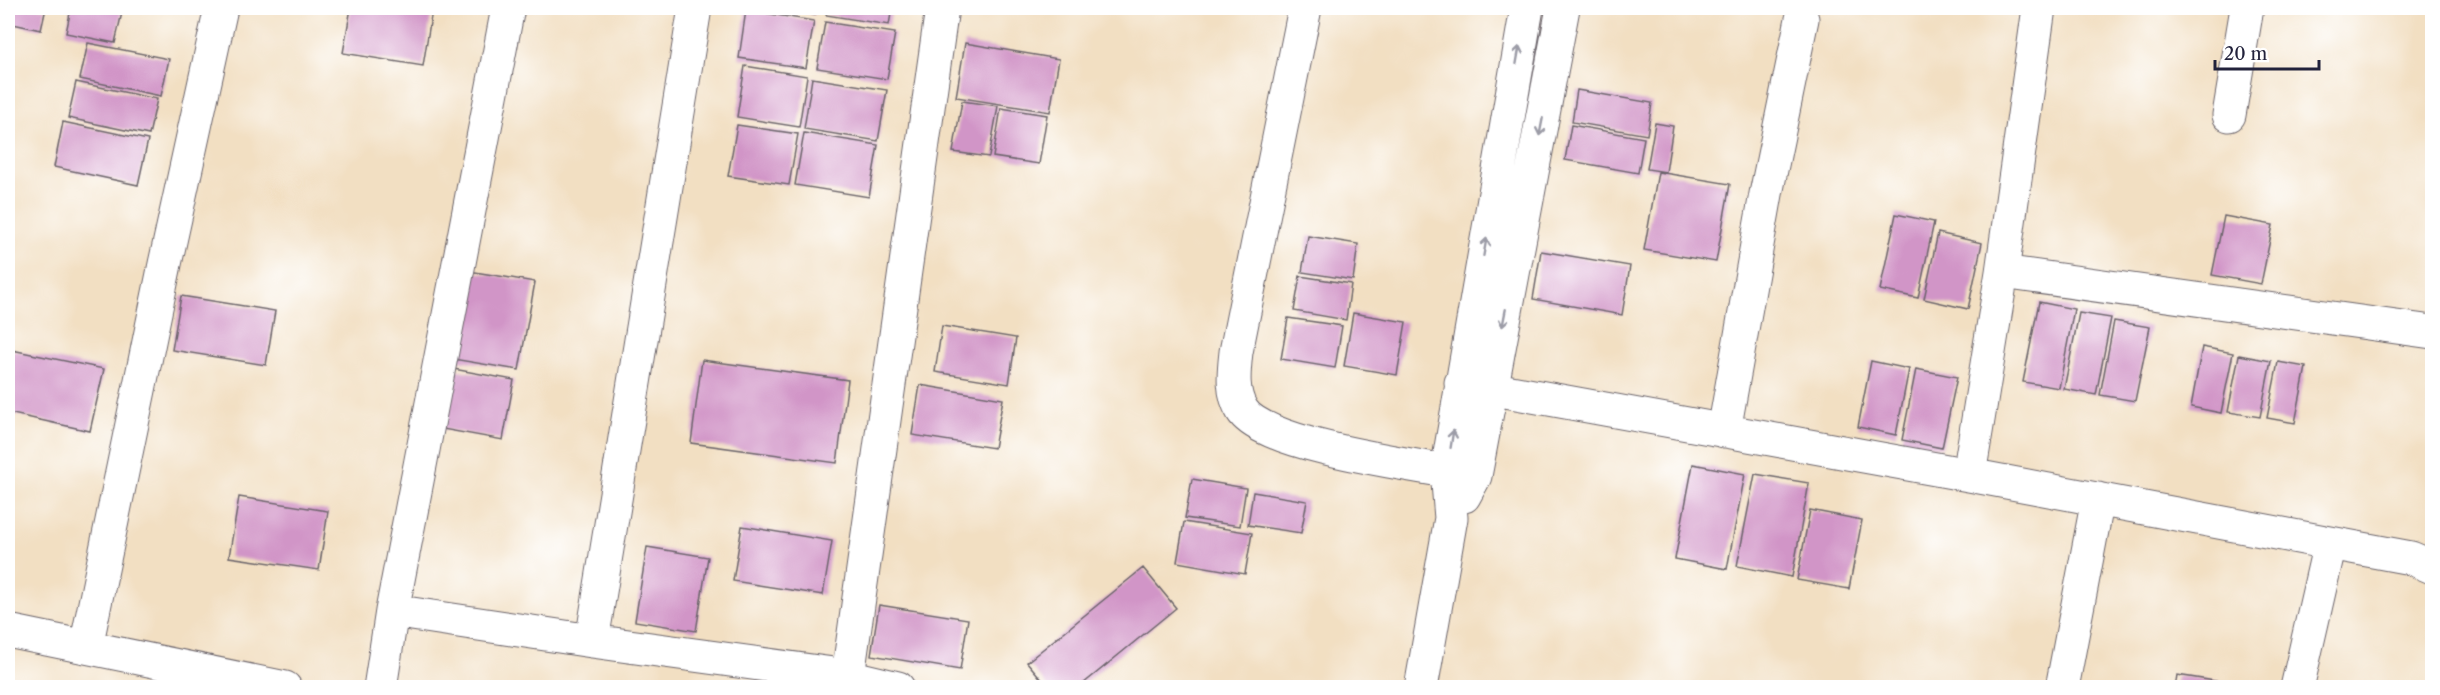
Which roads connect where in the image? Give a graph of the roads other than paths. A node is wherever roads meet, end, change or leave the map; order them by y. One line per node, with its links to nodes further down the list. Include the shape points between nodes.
1 (221, 8): 24 (street)
2 (508, 8): 21 (street)
3 (695, 8): 23 (street)
4 (942, 8): 25 (street)
5 (1305, 8): 16 (street, via 1236,351 1235,394 1243,412 1262,427 1302,442)
6 (1527, 8): 14 (street, one-way to 6)
7 (1563, 8): 14 (street, one-way to 14)
8 (2039, 8): 12 (street)
9 (2247, 8): 11 (street)
10 (1802, 19): 15 (street)
11 (2229, 116)
12 (2002, 272): 13 (street); 17 (street)
13 (2433, 332)
14 (1475, 386): 15 (street); 16 (street)
15 (1724, 431): 17 (street)
16 (1461, 473): 29 (street)
17 (1969, 475): 18 (street)
18 (2098, 499): 19 (street); 30 (street)
19 (2330, 543): 20 (street, via 2411,558); 31 (street)
20 (2433, 567)
21 (392, 610): 23 (street); 27 (street)
22 (8, 631): 24 (street)
23 (592, 642): 25 (street)
24 (86, 647): 26 (street)
25 (835, 679): 28 (street)
26 (285, 687)
27 (380, 687)
28 (898, 687)
29 (1421, 687)
30 (2062, 687)
31 (2297, 687)

